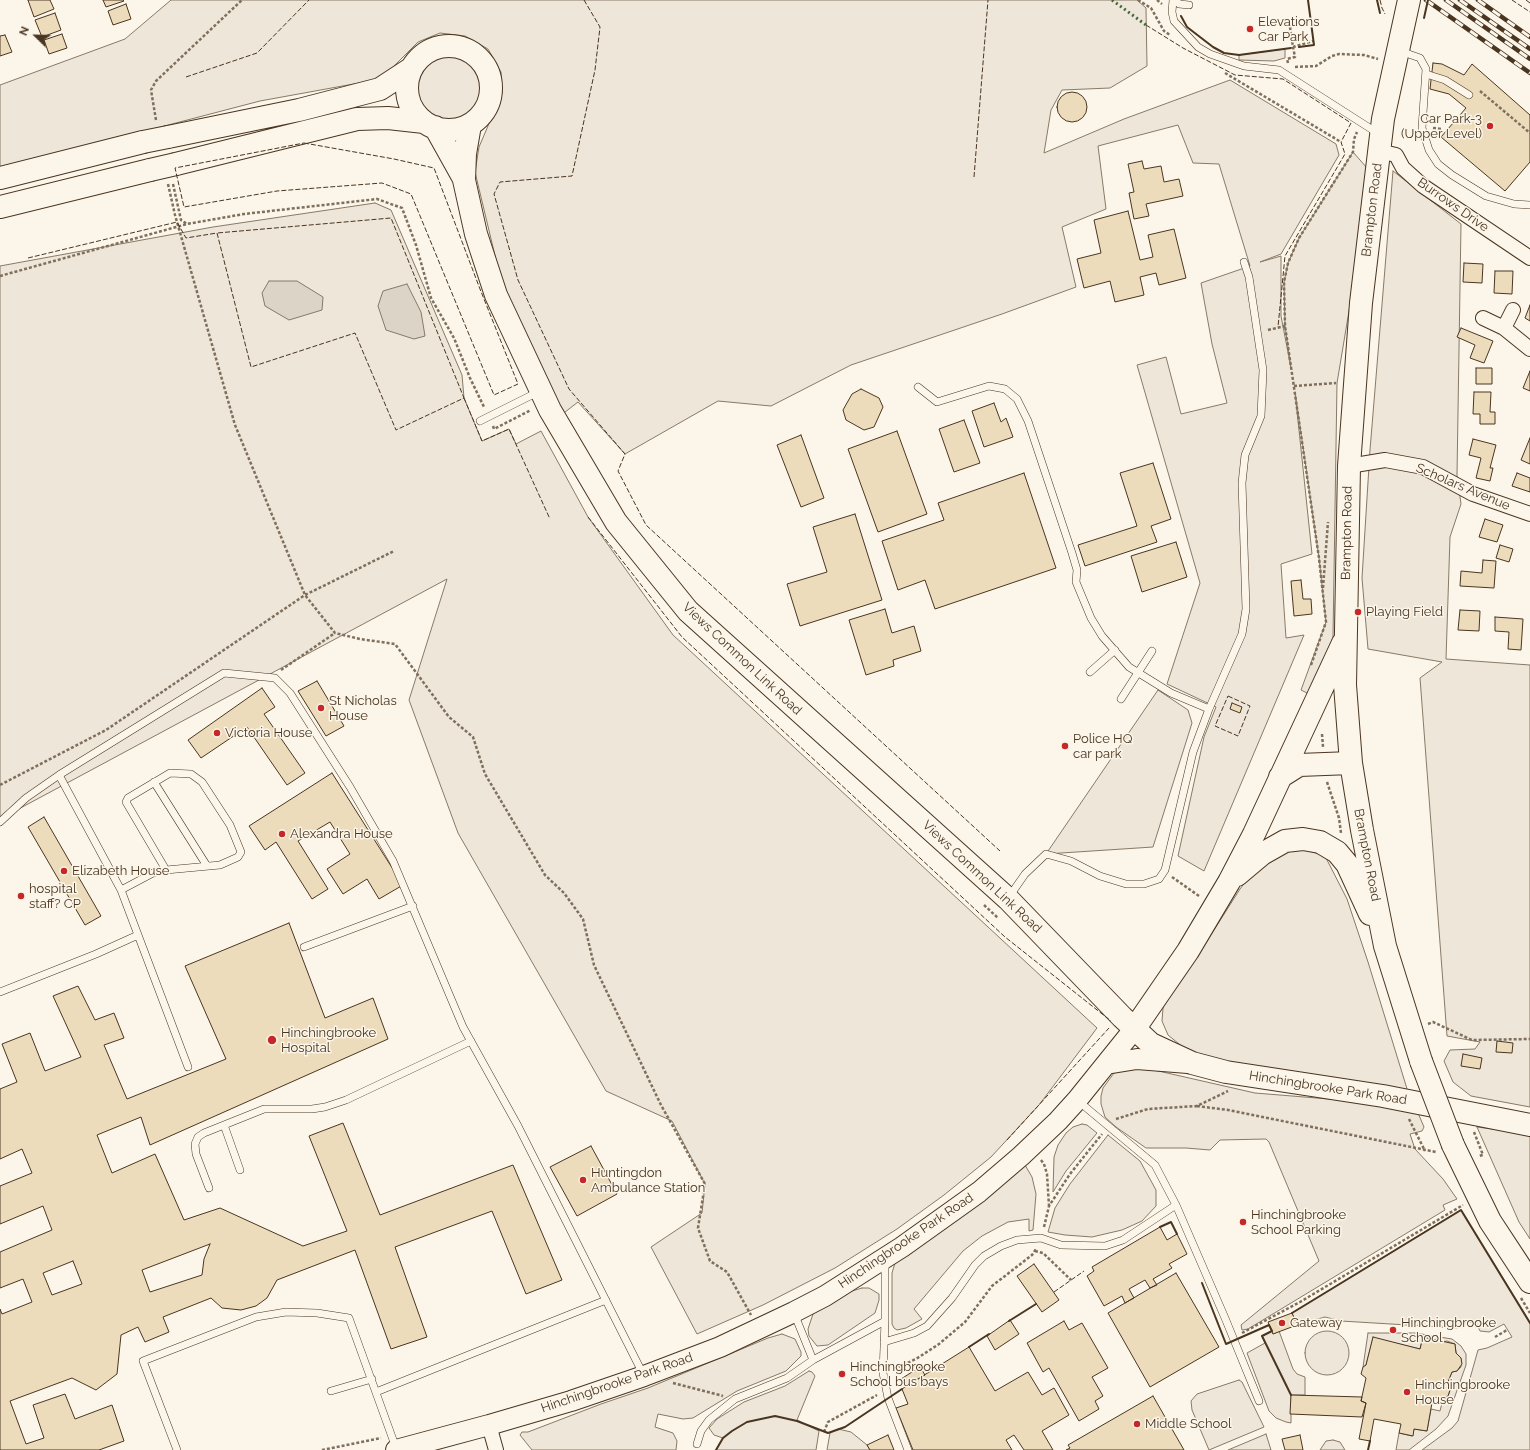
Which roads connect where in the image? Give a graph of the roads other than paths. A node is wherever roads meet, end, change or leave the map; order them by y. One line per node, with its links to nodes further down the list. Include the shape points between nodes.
1 (1173, 0): 11 (lane, via 1174,21 1198,47 1244,66 1279,70)
2 (1176, 0): 4 (lane, via 1179,4)
3 (1409, 0): 5 (main road, Brampton Road, via 1404,21)
4 (1189, 5)
5 (1389, 55): 7 (lane, via 1420,58); 11 (main road, Brampton Road, via 1389,86)
6 (412, 68): 9 (main road, via 421,56 447,45 461,47 474,53 484,62 490,75 492,90 489,103 481,116); 10 (main road, via 407,91 410,103 416,113); 12 (main road, bridge, via 380,89 299,110 162,130 143,142)
7 (1429, 75): 8 (lane); 14 (lane, via 1422,128 1432,156 1452,175 1486,196 1514,204)
8 (1469, 95)
9 (470, 124): 10 (main road, via 459,129 446,130); 13 (main road, Views Common Link Road)
10 (430, 125): 13 (main road, Views Common Link Road); 15 (main road, via 388,118 357,119 166,173)
11 (1380, 143): 16 (street, Burrows Drive, via 1396,155 1403,168 1423,186); 25 (main road, Brampton Road, via 1361,303)
12 (0, 178)
13 (464, 180): 23 (main road, Views Common Link Road, via 476,234 496,295)
14 (1530, 205)
15 (0, 207)
16 (1530, 258)
17 (1244, 262): 33 (lane, via 1249,278 1263,370 1262,416 1245,455 1242,483 1246,609 1242,634)
18 (1513, 310): 20 (street)
19 (1483, 318): 20 (street)
20 (1504, 328): 21 (street)
21 (1530, 349)
22 (918, 387): 28 (lane, via 937,402 989,386 1005,389 1017,399 1028,421 1072,553 1077,570 1076,582 1091,618)
23 (538, 400): 24 (lane); 43 (main road, Views Common Link Road, via 616,522 688,611)
24 (480, 421)
25 (1349, 466): 26 (street, Scholars Avenue, via 1385,460 1423,467 1473,494); 27 (main road, Brampton Road)
26 (1530, 514)
27 (1345, 639): 34 (main road, Brampton Road, via 1345,685); 36 (main road)
28 (1115, 650): 30 (lane); 31 (lane, via 1129,667)
29 (1152, 651): 31 (lane)
30 (1090, 672)
31 (1139, 673): 32 (lane); 33 (lane, via 1171,693)
32 (1121, 699)
33 (1210, 708): 43 (lane, via 1193,752 1165,870 1159,879 1144,884 1126,884 1100,876 1071,861 1046,854 1025,874)
34 (1351, 763): 36 (main road, via 1299,766); 46 (main road, Brampton Road)
35 (59, 775): 38 (lane, via 26,798); 42 (lane); 44 (lane, via 224,673 275,678 290,693 350,787 392,861)
36 (1280, 777): 41 (main road)
37 (154, 782): 39 (lane); 39 (lane, via 170,773 191,774 202,782 230,825 241,852 238,857 220,865); 40 (lane, via 128,798 126,802)
38 (0, 822)
39 (207, 866): 40 (lane)
40 (166, 870): 42 (lane, via 155,872)
41 (1229, 882): 46 (main road, via 1262,854 1285,841 1302,839 1320,842 1337,852 1347,864); 49 (main road, Hinchingbrooke Park Road, via 1188,951)
42 (121, 890): 45 (lane)
43 (1008, 899): 49 (main road, Views Common Link Road)
44 (413, 906): 47 (lane); 50 (lane)
45 (138, 934): 48 (lane, via 96,954); 53 (lane)
46 (1385, 946): 61 (main road, Brampton Road, bridge, via 1447,1149)
47 (304, 947)
48 (0, 992)
49 (1135, 1028): 51 (main road, Hinchingbrooke Park Road, via 1151,1044); 52 (street, Hinchingbrooke Park Road)
50 (471, 1041): 55 (lane, via 339,1102 312,1109 264,1109); 62 (lane, via 524,1137)
51 (1192, 1063): 52 (street, via 1137,1059); 56 (main road, Hinchingbrooke Park Road, via 1226,1072 1383,1096)
52 (1106, 1064): 54 (street, Hinchingbrooke Park Road)
53 (188, 1067)
54 (1077, 1100): 59 (lane, via 1155,1165); 60 (street, Hinchingbrooke Park Road, via 1030,1148 979,1192)
55 (224, 1125): 57 (lane); 58 (lane, via 198,1137 196,1144 196,1154)
56 (1530, 1125)
57 (240, 1170)
58 (209, 1188)
59 (1176, 1205): 65 (lane, via 1123,1240 1105,1246 1062,1245 1041,1238 1017,1240 1000,1246 975,1265 952,1298 927,1326 914,1333); 71 (lane)
60 (885, 1259): 63 (street, Hinchingbrooke Park Road); 64 (lane)
61 (1530, 1282)
62 (606, 1300): 67 (lane); 70 (lane)
63 (794, 1312): 66 (lane); 67 (street, Hinchingbrooke Park Road, via 752,1319 720,1347)
64 (885, 1321): 65 (lane); 66 (lane)
65 (884, 1342): 77 (lane, via 883,1373 886,1389)
66 (813, 1360): 73 (lane, via 787,1378 735,1399 708,1420)
67 (644, 1376): 72 (street, Hinchingbrooke Park Road)
68 (372, 1380): 69 (lane); 70 (lane); 75 (lane, via 349,1318 286,1312 256,1316 144,1361)
69 (331, 1391)
70 (376, 1392): 74 (lane)
71 (1259, 1401)
72 (489, 1425): 74 (street, Hinchingbrooke Park Road); 76 (street)
73 (697, 1444)
74 (395, 1445)
75 (178, 1450)
76 (496, 1450)
77 (908, 1450)

